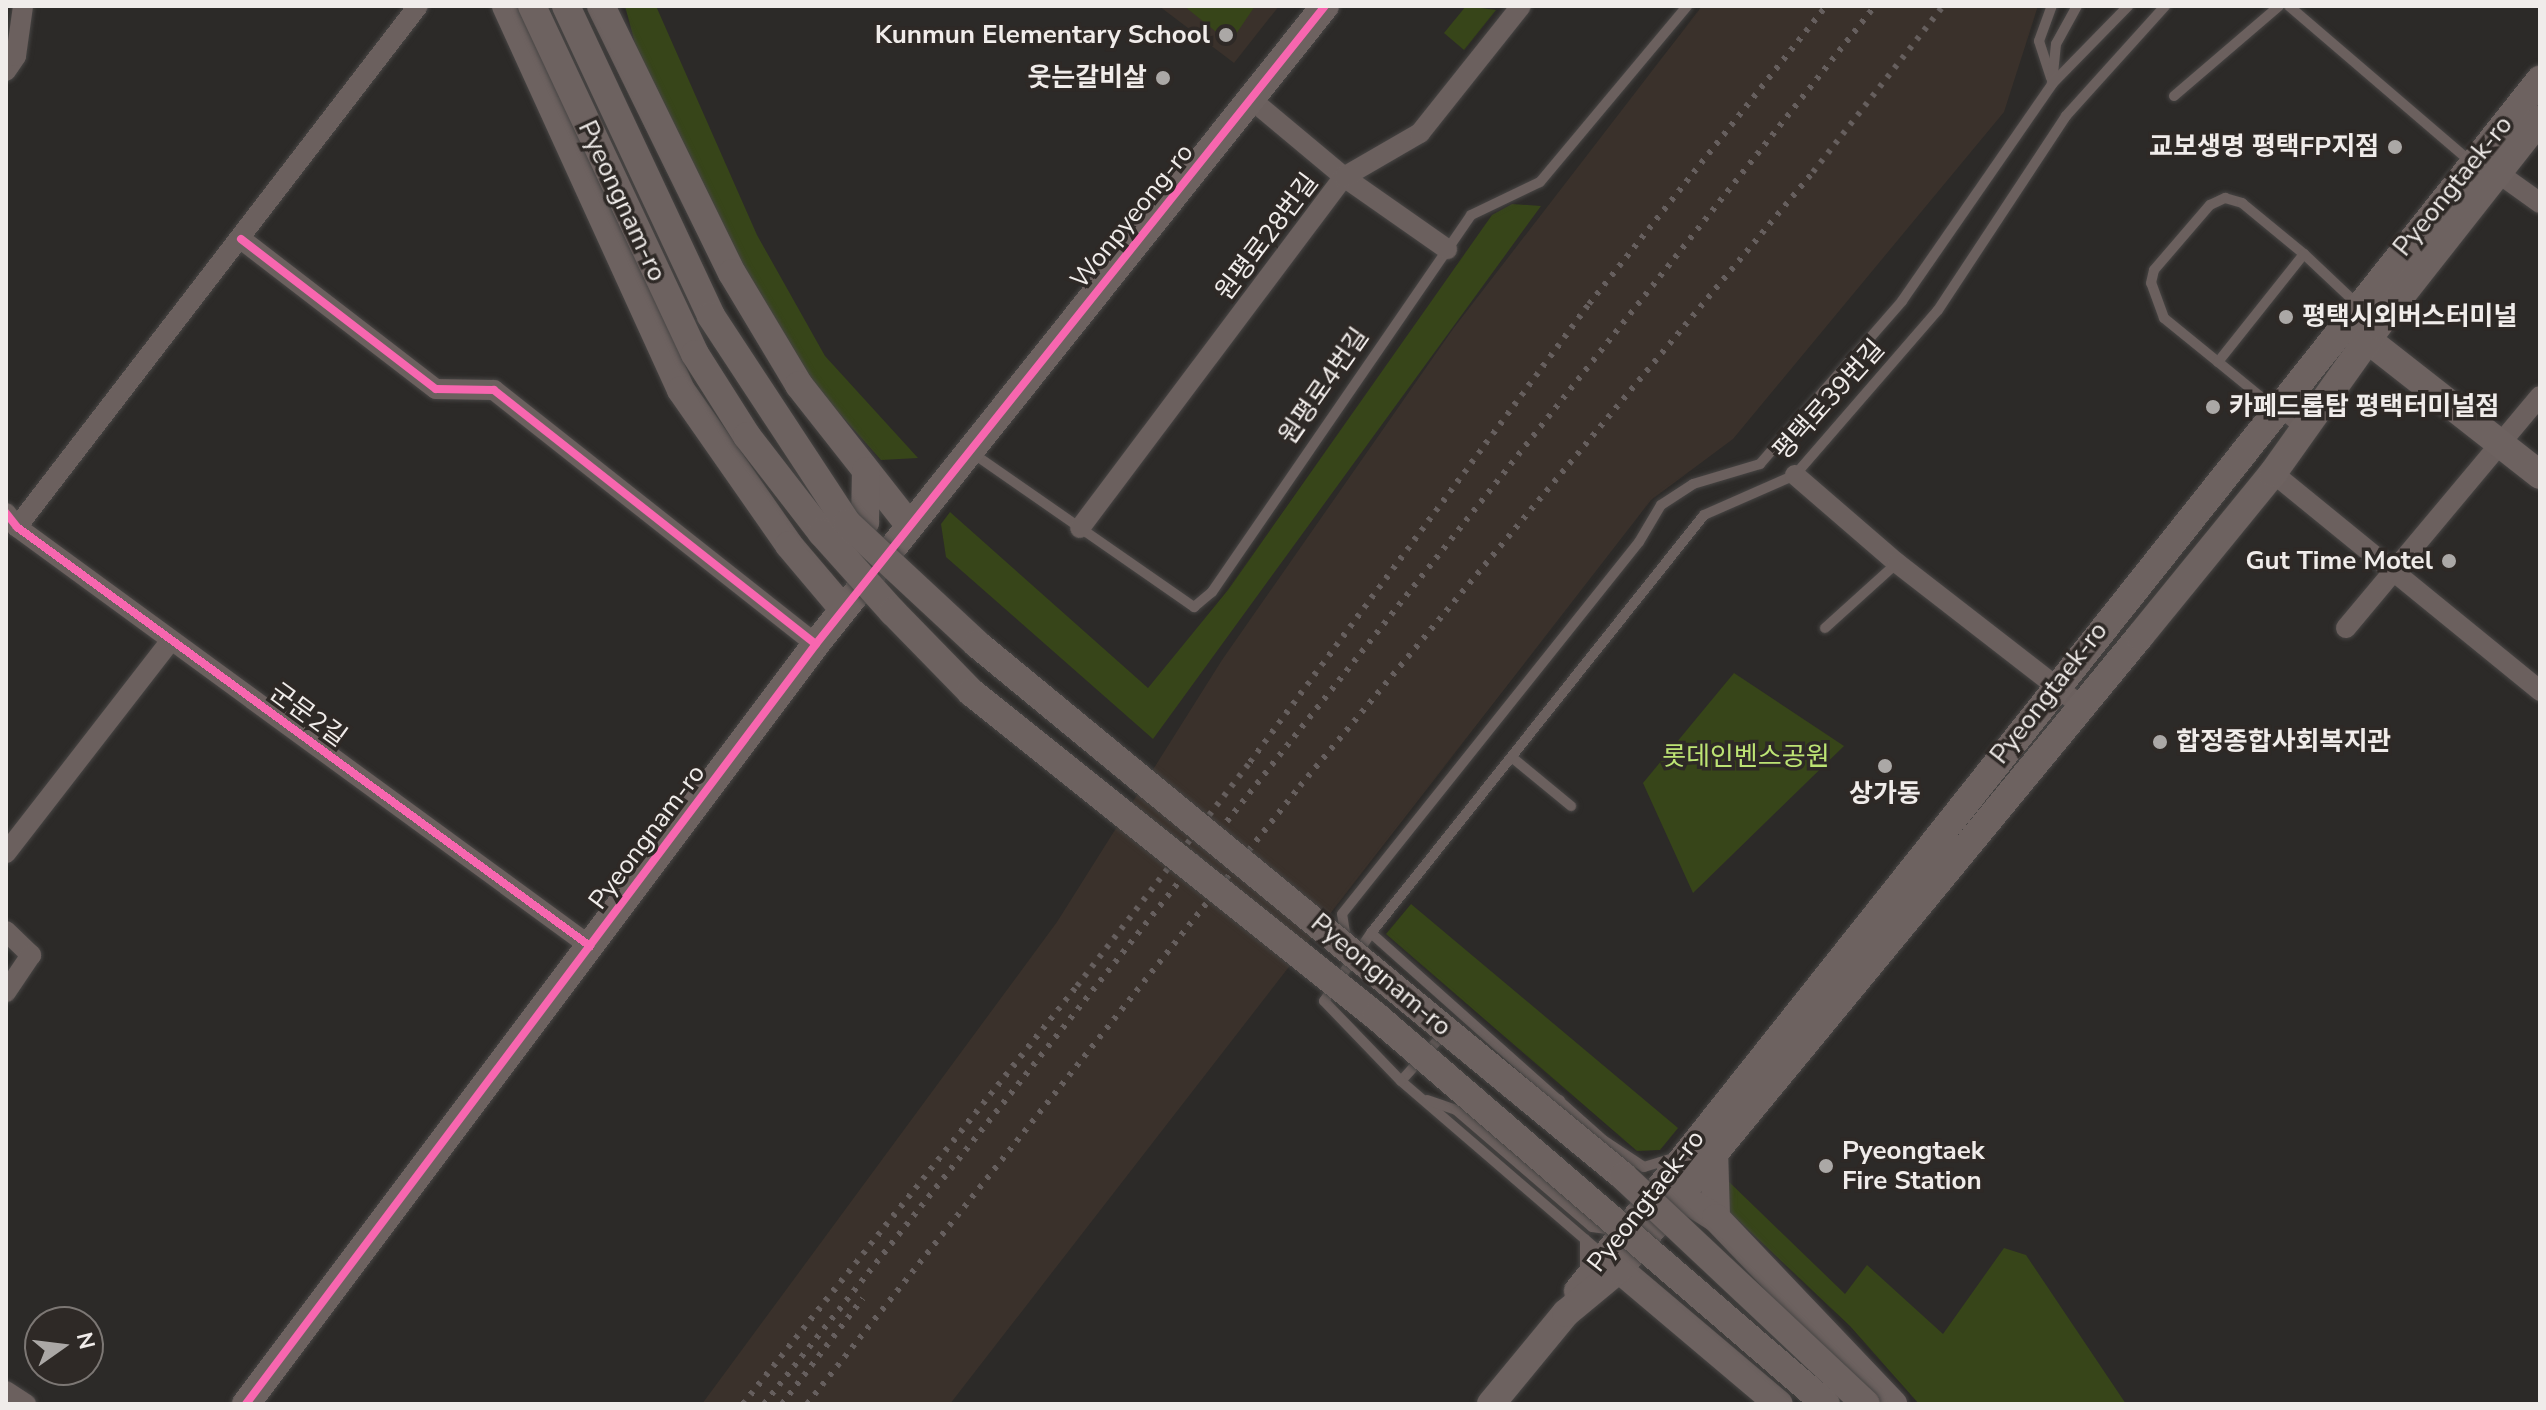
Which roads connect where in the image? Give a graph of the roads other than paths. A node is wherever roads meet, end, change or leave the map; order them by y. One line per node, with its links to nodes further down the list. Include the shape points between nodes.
1 (23, 6): 16 (street)
2 (418, 6): 26 (street, 군문2길)
3 (506, 6): 45 (main road, via 681,390)
4 (532, 6): 82 (main road, Pyeongnam-ro, bridge, via 695,354 747,436 812,521 893,612 971,692 1376,1016)
5 (566, 6): 83 (main road, Pyeongnam-ro, bridge, via 711,316 847,523 977,644 1623,1176)
6 (601, 6): 39 (main road, via 732,273 799,385)
7 (1325, 6): 20 (main road, Wonpyeong-ro)
8 (1521, 6): 24 (street, 원평로28번길, via 1420,133)
9 (1687, 6): 27 (lane, 원평로4번길, via 1540,182 1471,215)
10 (2052, 6): 18 (lane, via 2039,41)
11 (2077, 6): 18 (lane, via 2056,44)
12 (2128, 6): 18 (lane)
13 (2165, 6): 40 (lane, 평택로39번길, via 2066,116 1938,310)
14 (2279, 6): 19 (lane)
15 (2289, 6): 22 (lane)
16 (9, 58)
17 (2540, 80): 22 (main road, Pyeongtaek-ro)
18 (2052, 84): 64 (lane, via 1902,301 1760,464 1693,484 1661,505 1639,542 1342,914 1342,936)
19 (2174, 96)
20 (1252, 100): 24 (street); 36 (main road, Wonpyeong-ro)
21 (2540, 119): 23 (main road, Pyeongtaek-ro)
22 (2471, 162): 29 (main road, Pyeongtaek-ro)
23 (2498, 173): 25 (street); 30 (main road, Pyeongtaek-ro)
24 (1344, 177): 27 (street); 44 (street, 원평로28번길)
25 (2540, 203)
26 (241, 239): 42 (street, 군문2길); 54 (street, via 436,389 494,390)
27 (1447, 249): 44 (lane, 원평로4번길, via 1212,592 1194,607)
28 (2304, 254): 29 (lane); 31 (lane); 31 (lane, via 2242,203 2225,198 2210,205 2154,270 2151,283 2164,318)
29 (2357, 304): 30 (main road); 33 (main road, Pyeongtaek-ro)
30 (2373, 333): 34 (main road, Pyeongtaek-ro); 35 (main road)
31 (2218, 362): 33 (lane)
32 (2540, 396): 35 (street)
33 (2275, 410): 34 (lane); 38 (main road, Pyeongtaek-ro)
34 (2304, 432): 38 (main road, Pyeongtaek-ro)
35 (2505, 437): 37 (main road); 41 (main road); 47 (street)
36 (969, 451): 43 (main road, Pyeongnam-ro); 44 (lane, 원평로4번길)
37 (2540, 456)
38 (2258, 461): 47 (street); 49 (main road, Pyeongtaek-ro); 52 (main road, Pyeongtaek-ro)
39 (866, 471): 43 (main road); 45 (main road, via 865,522 849,545 821,559)
40 (1795, 475): 46 (street); 58 (lane, 평택로39번길, via 1704,515)
41 (2540, 475)
42 (11, 520): 53 (street, 군문2길)
43 (910, 526): 48 (main road, Pyeongnam-ro)
44 (1080, 528)
45 (789, 545): 48 (main road)
46 (1897, 563): 50 (lane); 55 (street)
47 (2391, 573): 51 (street); 56 (street)
48 (843, 609): 54 (main road, Pyeongnam-ro)
49 (2113, 612): 52 (street); 55 (main road, Pyeongtaek-ro)
50 (1825, 628)
51 (2346, 628)
52 (2140, 636): 57 (main road, Pyeongtaek-ro)
53 (171, 640): 60 (street); 63 (street, 군문2길)
54 (816, 644): 63 (main road, Pyeongnam-ro)
55 (2056, 684): 57 (street); 71 (main road, Pyeongtaek-ro)
56 (2540, 691)
57 (2080, 705): 70 (main road, Pyeongtaek-ro)
58 (1514, 759): 59 (lane); 62 (lane, 평택로39번길)
59 (1571, 806)
60 (6, 853)
61 (6, 931): 65 (street, via 31,955)
62 (1371, 933): 64 (lane, 평택로39번길); 69 (lane)
63 (590, 946): 79 (main road, Pyeongnam-ro)
64 (1359, 950): 66 (lane); 67 (lane, 평택로39번길, via 1324,1001)
65 (6, 992)
66 (1450, 1026): 67 (lane); 69 (lane, via 1510,1077)
67 (1401, 1081): 68 (lane)
68 (1421, 1098): 74 (lane, via 1456,1110 1592,1227); 75 (lane)
69 (1560, 1100): 71 (lane, via 1603,1140 1644,1167)
70 (1714, 1149): 72 (main road, Pyeongtaek-ro); 73 (main road)
71 (1681, 1155): 72 (main road, Pyeongtaek-ro)
72 (1659, 1205): 73 (main road, via 1690,1202); 74 (main road, Pyeongtaek-ro); 75 (main road, Pyeongtaek-ro)
73 (1716, 1218): 84 (main road)
74 (1622, 1231): 75 (main road, Pyeongtaek-ro)
75 (1602, 1254): 76 (main road); 76 (main road, Pyeongtaek-ro); 81 (main road)
76 (1566, 1313): 80 (main road)
77 (6, 1391): 78 (street)
78 (26, 1404)
79 (246, 1404)
80 (1491, 1404)
81 (1779, 1404)
82 (1826, 1404)
83 (1866, 1404)
84 (1893, 1404)

